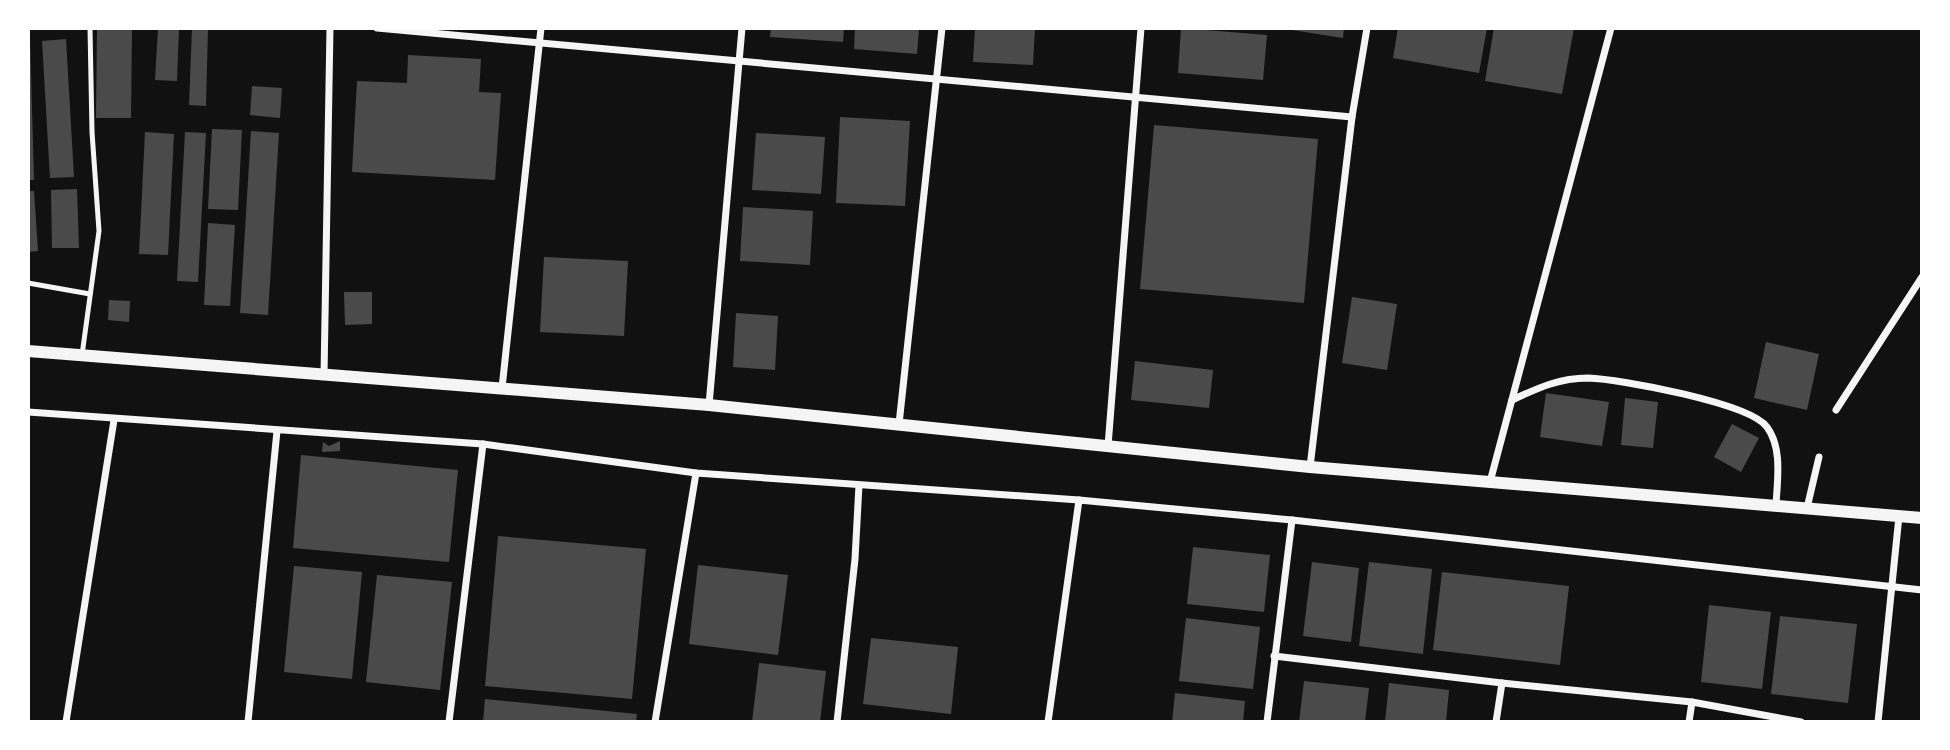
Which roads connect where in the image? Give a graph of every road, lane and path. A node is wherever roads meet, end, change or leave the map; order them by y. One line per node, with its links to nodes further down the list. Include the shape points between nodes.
1 (90, 28): 17 (lane, via 99,231)
2 (330, 28): 20 (street)
3 (377, 28): 10 (street)
4 (541, 28): 10 (street)
5 (743, 28): 11 (street)
6 (942, 28): 12 (street)
7 (1141, 28): 13 (street)
8 (1367, 28): 14 (street)
9 (1611, 28): 22 (street)
10 (540, 43): 11 (street); 21 (street)
11 (739, 61): 12 (street); 23 (street)
12 (937, 79): 13 (street); 27 (street)
13 (1134, 97): 14 (street); 30 (street)
14 (1352, 117): 32 (street)
15 (1922, 277): 24 (street)
16 (28, 283): 17 (lane)
17 (90, 294): 19 (lane)
18 (28, 351): 19 (street)
19 (82, 355): 20 (street)
20 (324, 376): 21 (street)
21 (502, 388): 23 (street)
22 (1512, 400): 34 (street); 37 (street, via 1550,382 1588,378 1699,398 1754,416 1774,440)
23 (709, 405): 27 (street)
24 (1836, 410)
25 (28, 412): 26 (street)
26 (114, 420): 28 (street); 47 (street)
27 (899, 424): 30 (street)
28 (276, 431): 29 (street); 48 (street)
29 (483, 444): 33 (street); 49 (street)
30 (1108, 446): 32 (street)
31 (1819, 457): 38 (street)
32 (1310, 467): 34 (street)
33 (696, 473): 35 (street); 50 (street)
34 (1490, 482): 37 (street)
35 (859, 485): 36 (street); 51 (street)
36 (1079, 500): 41 (street); 52 (street)
37 (1776, 506): 38 (street)
38 (1807, 508): 39 (street)
39 (1899, 515): 40 (street); 42 (street)
40 (1922, 518)
41 (1292, 520): 42 (street); 44 (street)
42 (1892, 587): 43 (street); 57 (street)
43 (1922, 590)
44 (1275, 656): 45 (street); 53 (street)
45 (1502, 683): 46 (street); 54 (street)
46 (1692, 702): 55 (street); 56 (street)
47 (66, 722)
48 (248, 722)
49 (449, 722)
50 (655, 722)
51 (837, 722)
52 (1048, 722)
53 (1267, 722)
54 (1496, 722)
55 (1689, 722)
56 (1801, 722)
57 (1878, 722)

